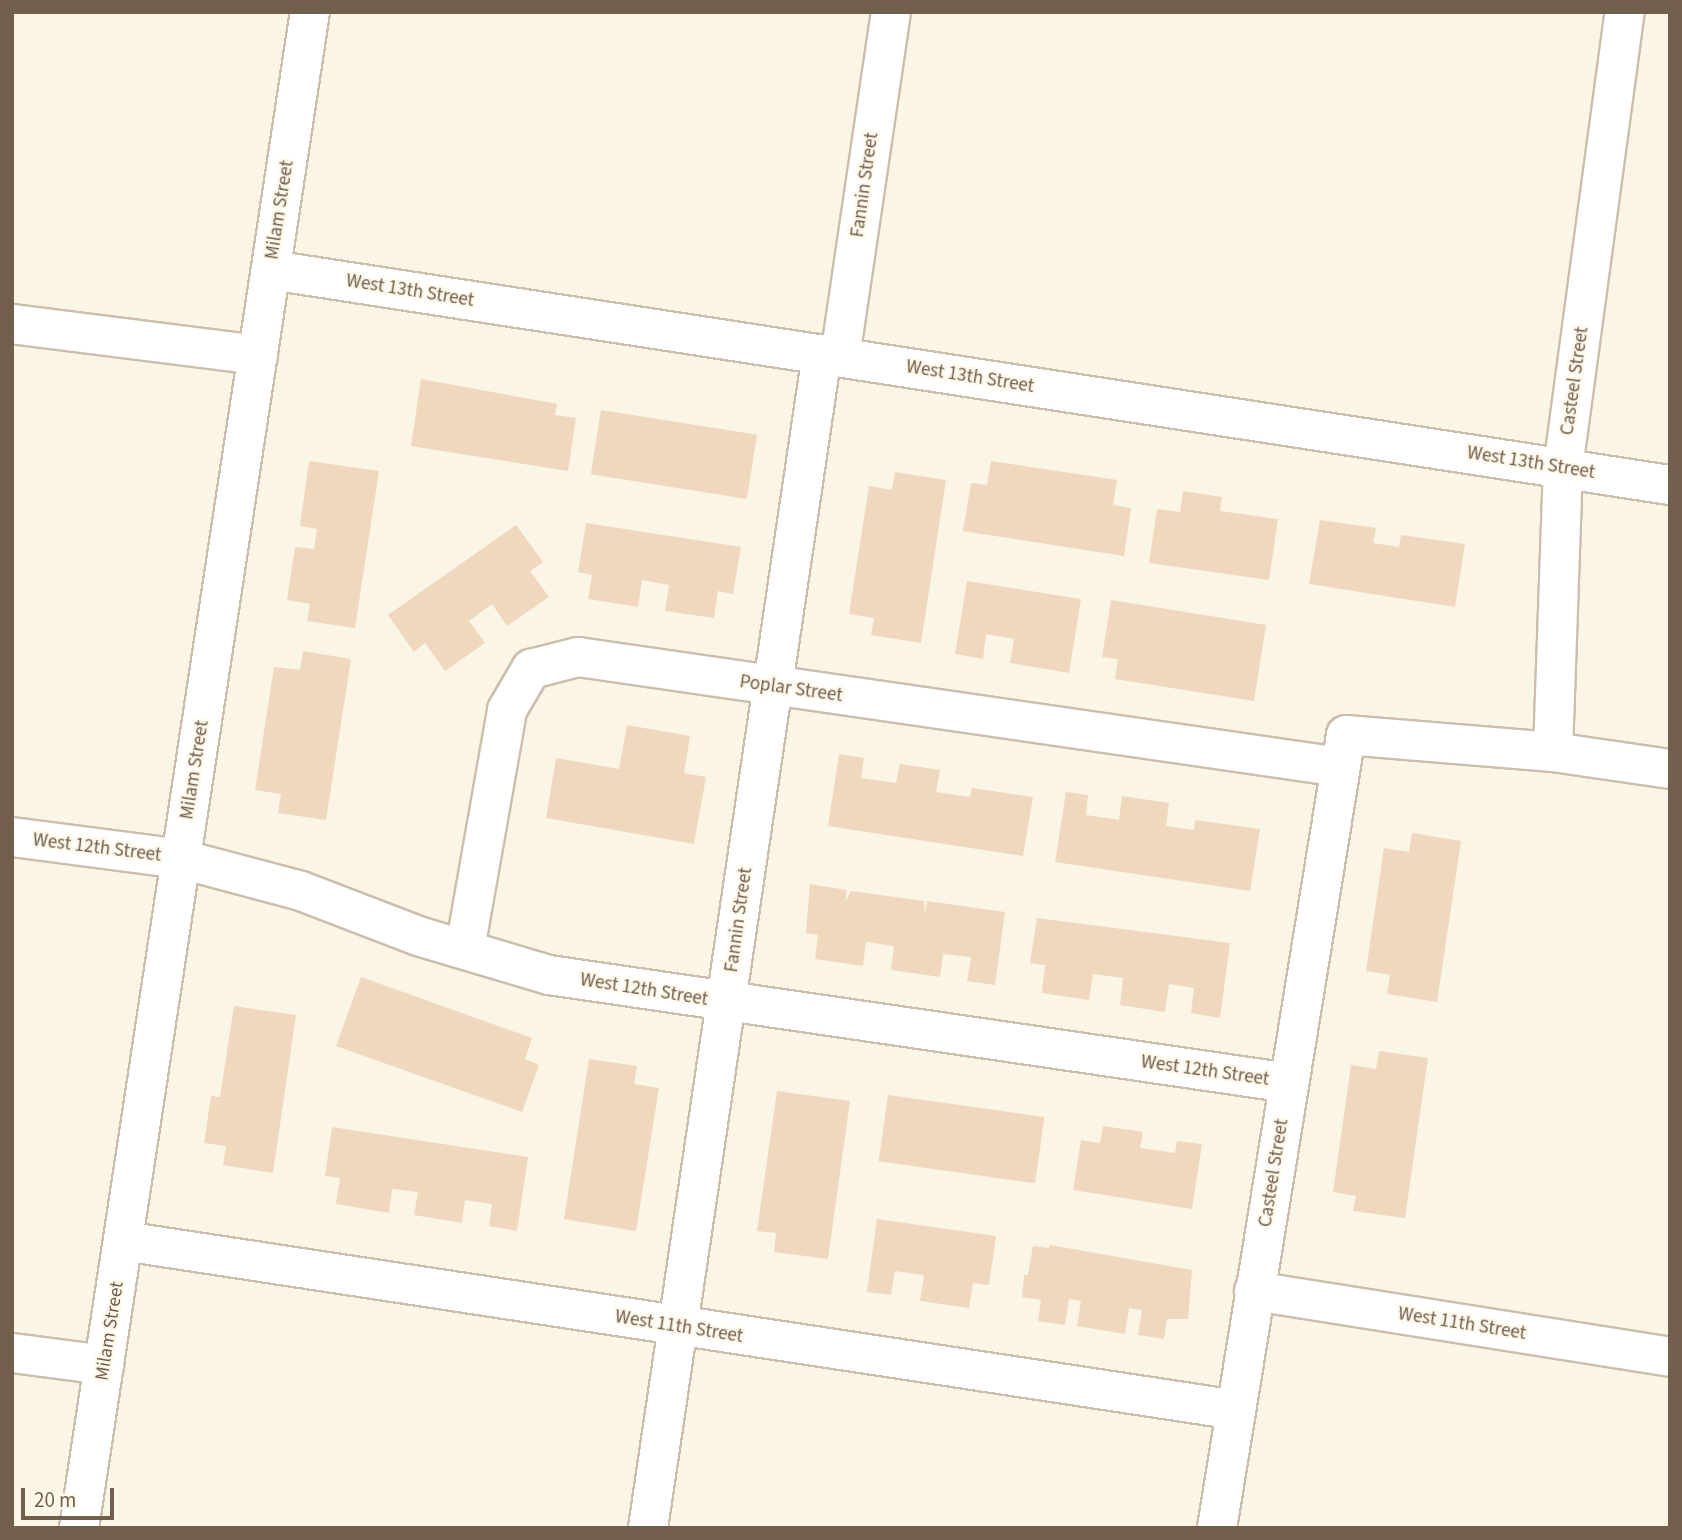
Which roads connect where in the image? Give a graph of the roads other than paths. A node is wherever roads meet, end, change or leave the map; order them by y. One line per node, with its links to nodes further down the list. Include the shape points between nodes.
1 (310, 12): 4 (street, Milam Street)
2 (891, 12): 7 (street, Fannin Street)
3 (1625, 12): 8 (street, Casteel Street)
4 (271, 270): 6 (street, Milam Street); 7 (street, West 13th Street)
5 (12, 324): 6 (street)
6 (258, 355): 15 (street, Milam Street)
7 (831, 356): 8 (street, West 13th Street); 10 (street, Fannin Street)
8 (1563, 468): 9 (street, West 13th Street); 12 (street, Casteel Street)
9 (1670, 485)
10 (773, 687): 11 (street, Poplar Street); 16 (street, Poplar Street, via 578,657 531,669 507,710); 17 (street, Fannin Street)
11 (1343, 751): 12 (street); 18 (street, Casteel Street)
12 (1553, 752): 13 (street)
13 (1670, 769)
14 (12, 838): 15 (street, West 12th Street)
15 (181, 859): 16 (street, West 12th Street, via 301,891); 19 (street, Milam Street)
16 (465, 950): 17 (street, West 12th Street, via 549,975)
17 (727, 1003): 18 (street, West 12th Street); 21 (street, Fannin Street)
18 (1289, 1083): 20 (street, Casteel Street)
19 (123, 1241): 21 (street, West 11th Street); 24 (street, Milam Street)
20 (1254, 1291): 23 (street, West 11th Street); 25 (street, Casteel Street)
21 (679, 1328): 25 (street, West 11th Street); 27 (street, Fannin Street)
22 (12, 1353): 24 (street)
23 (1670, 1357)
24 (104, 1365): 26 (street, Milam Street)
25 (1236, 1410): 28 (street, Casteel Street)
26 (79, 1528)
27 (648, 1528)
28 (1217, 1528)

